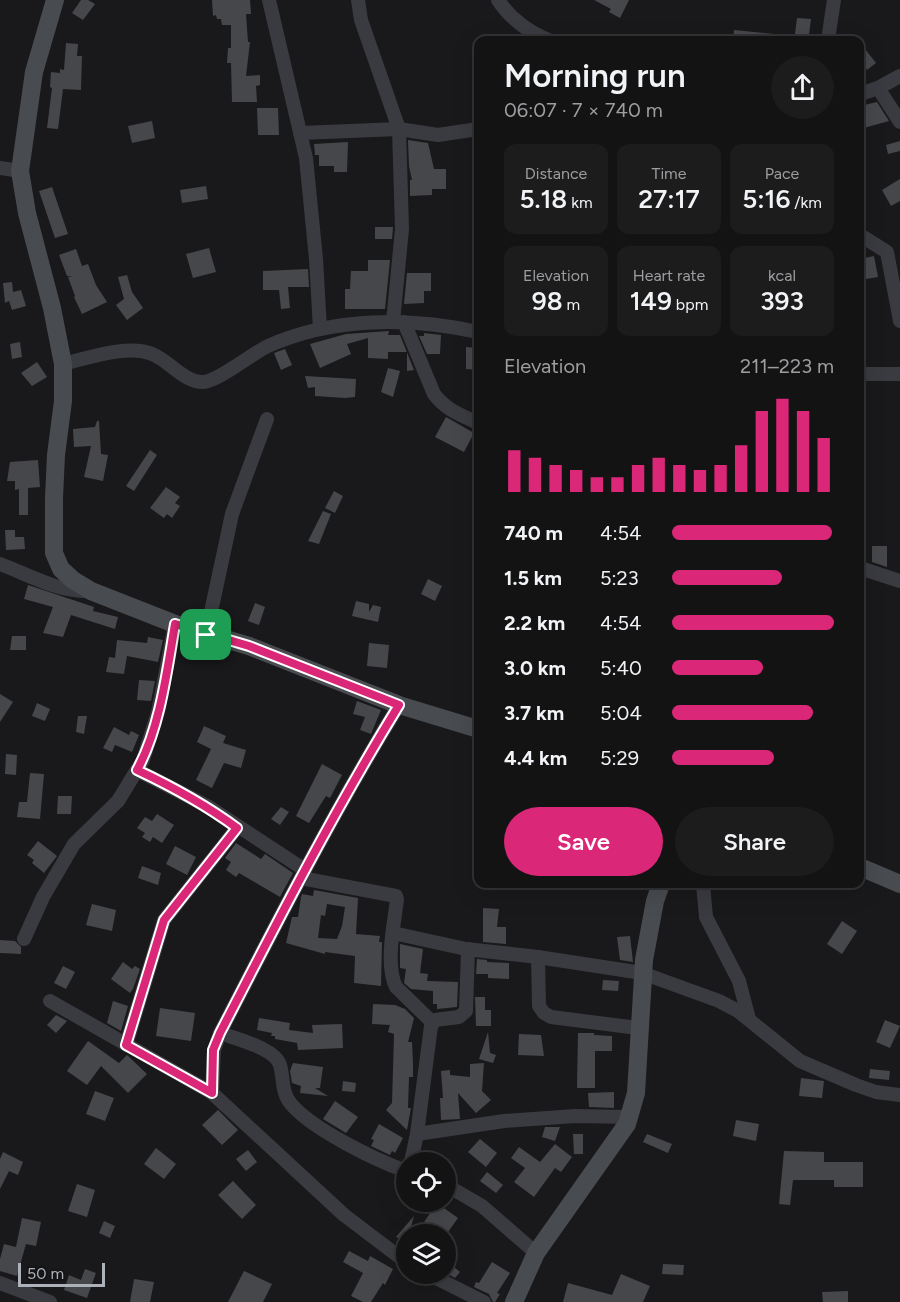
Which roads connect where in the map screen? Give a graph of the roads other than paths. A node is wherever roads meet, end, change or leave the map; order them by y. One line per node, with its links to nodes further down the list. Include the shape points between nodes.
1 (55, 0): 16 (street, via 34,72)
2 (269, 0): 14 (street)
3 (358, 0): 12 (street, via 361,20)
4 (498, 0): 6 (street, via 524,27)
5 (834, 0): 7 (street)
6 (541, 36)
7 (829, 36)
8 (900, 76): 9 (street)
9 (878, 88): 10 (street); 11 (street)
10 (864, 93)
11 (900, 122)
12 (399, 129): 13 (street, via 438,135); 14 (street); 19 (street)
13 (474, 130)
14 (300, 133): 20 (street, via 311,195)
15 (0, 168): 16 (street)
16 (21, 171): 22 (street, via 27,213)
17 (864, 238): 18 (street, via 887,252)
18 (900, 321)
19 (399, 322): 20 (street); 21 (street); 26 (street, via 441,404)
20 (320, 328): 22 (street, via 267,347 203,382 187,378 150,353 133,351)
21 (474, 331)
22 (63, 364): 30 (street, via 54,553 61,569)
23 (864, 374): 24 (street)
24 (900, 374)
25 (267, 419): 32 (street, via 232,514)
26 (474, 421)
27 (0, 564): 30 (street, via 59,588)
28 (864, 569): 29 (street)
29 (900, 581)
30 (91, 591): 31 (street)
31 (175, 624): 32 (street); 35 (street, via 158,712)
32 (206, 635): 33 (street, via 249,646)
33 (399, 705): 34 (street); 38 (street)
34 (474, 728)
35 (137, 770): 36 (street, via 209,807); 43 (street, via 118,801 74,844 42,897)
36 (237, 828): 38 (street); 52 (street, via 164,920)
37 (864, 869): 39 (street)
38 (303, 874): 42 (street, via 344,887 393,894 398,900); 51 (street)
39 (900, 884)
40 (660, 888): 46 (street)
41 (703, 888): 48 (street, via 706,917 739,981)
42 (393, 933): 44 (street); 49 (street, via 392,980)
43 (24, 939)
44 (468, 949): 45 (street); 49 (street, via 466,1011 459,1017)
45 (538, 957): 46 (street); 50 (street, via 539,1006 551,1017)
46 (642, 973): 48 (street, via 719,1001); 50 (street)
47 (50, 1001): 52 (street)
48 (749, 1019): 54 (street, via 800,1061 876,1092)
49 (432, 1022): 56 (street)
50 (638, 1028): 55 (street, via 636,1093)
51 (220, 1033): 53 (street, via 213,1050); 58 (street, via 275,1056 280,1064 284,1094 292,1105 315,1124)
52 (126, 1045): 53 (street)
53 (212, 1093): 61 (street, via 344,1215)
54 (900, 1095)
55 (629, 1117): 56 (street, via 504,1121); 60 (street)
56 (417, 1134): 57 (street)
57 (413, 1152)
58 (396, 1167)
59 (456, 1191): 60 (street, via 482,1206)
60 (536, 1253): 66 (street)
61 (396, 1254)
62 (0, 1283): 64 (street)
63 (448, 1284): 65 (street)
64 (50, 1302)
65 (484, 1302)
66 (514, 1302)

